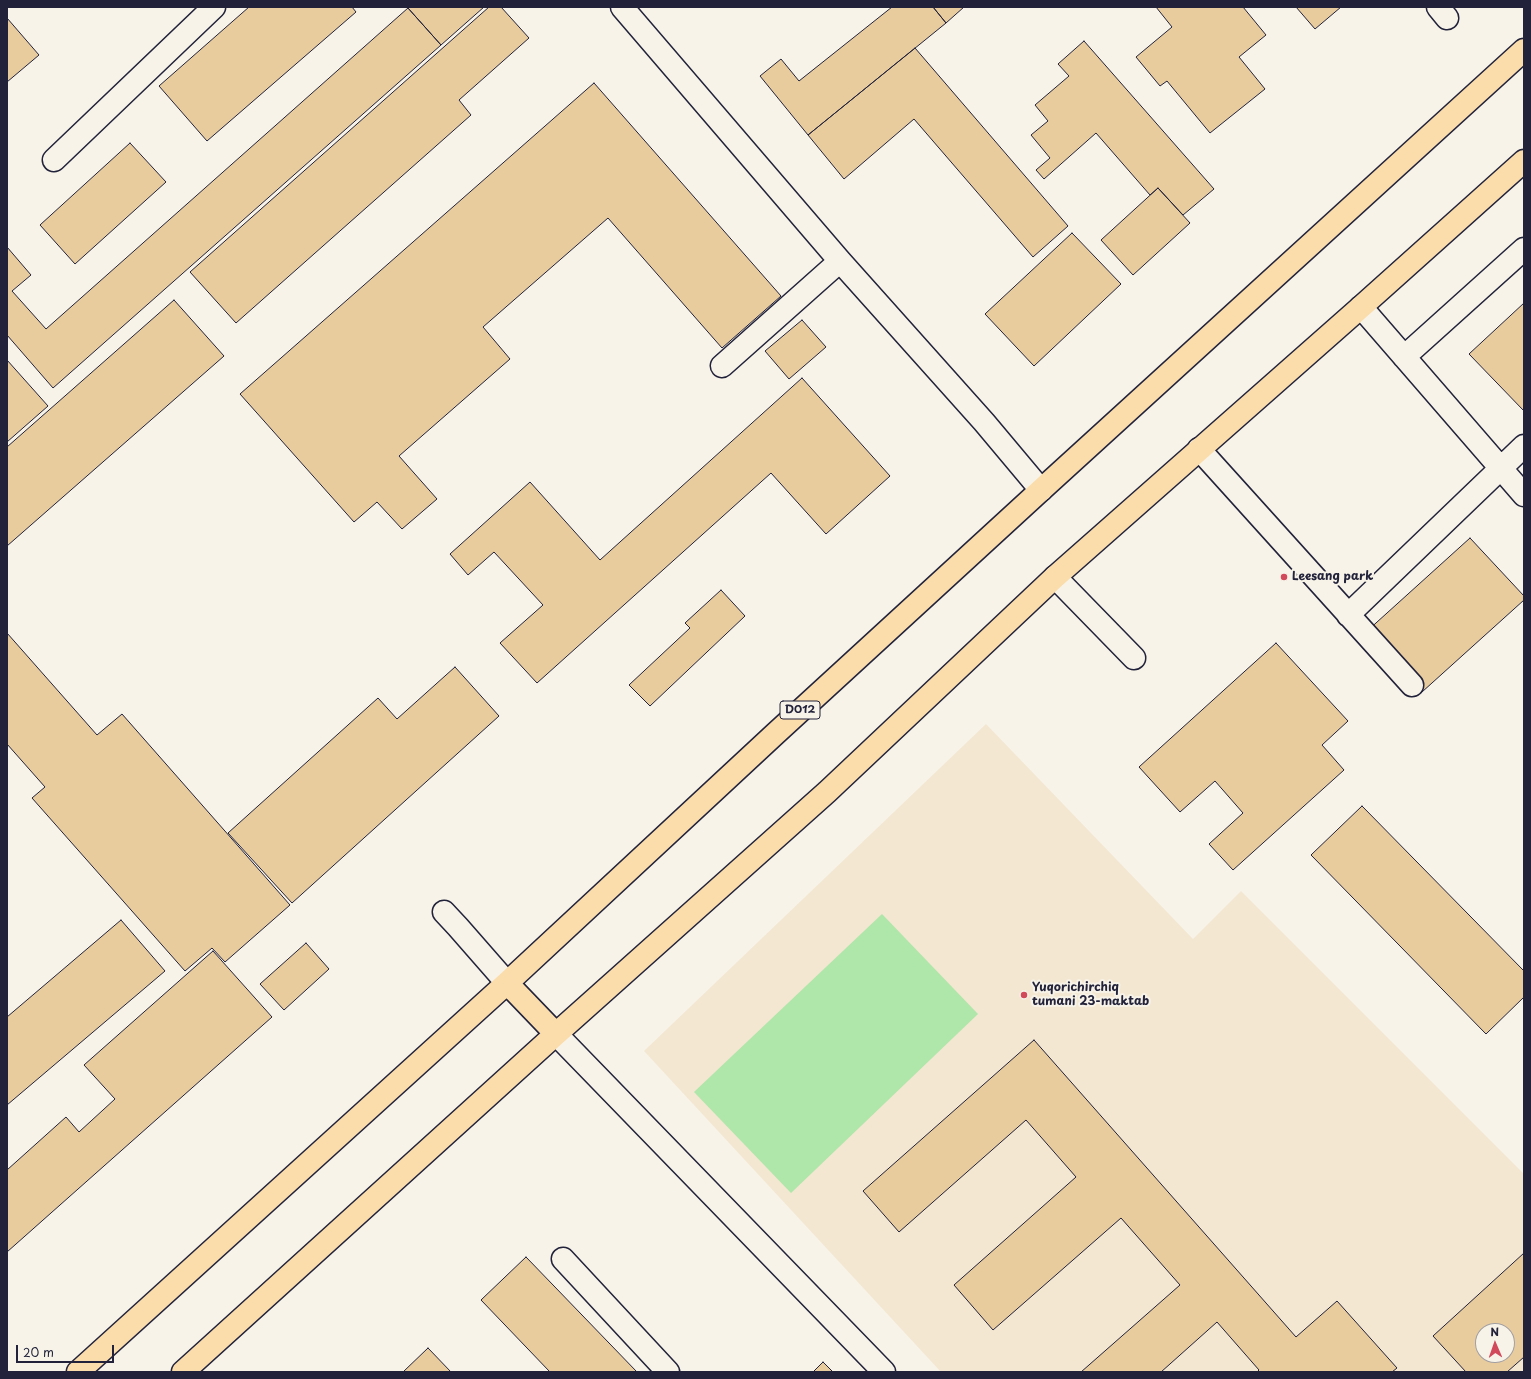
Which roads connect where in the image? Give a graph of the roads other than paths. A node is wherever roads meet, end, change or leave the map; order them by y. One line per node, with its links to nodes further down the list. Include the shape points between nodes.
1 (214, 7): 4 (street)
2 (622, 7): 7 (street)
3 (1524, 50): 14 (highway, D012)
4 (54, 160)
5 (1524, 161): 8 (highway)
6 (1524, 249): 9 (street)
7 (840, 261): 10 (street); 14 (street, via 984,422)
8 (1361, 307): 9 (street); 12 (highway)
9 (1404, 357): 13 (street)
10 (722, 366)
11 (1524, 446): 13 (street)
12 (1199, 449): 16 (highway); 17 (street)
13 (1500, 468): 15 (street); 17 (street)
14 (1041, 490): 21 (highway, D012)
15 (1524, 495)
16 (1055, 577): 18 (street); 22 (highway, via 827,792)
17 (1348, 615): 19 (street)
18 (1134, 658)
19 (1412, 685)
20 (444, 912): 21 (street)
21 (507, 984): 22 (highway); 24 (highway, D012)
22 (556, 1034): 25 (highway); 27 (street)
23 (563, 1259): 26 (street)
24 (78, 1372)
25 (184, 1372)
26 (668, 1372)
27 (884, 1372)

